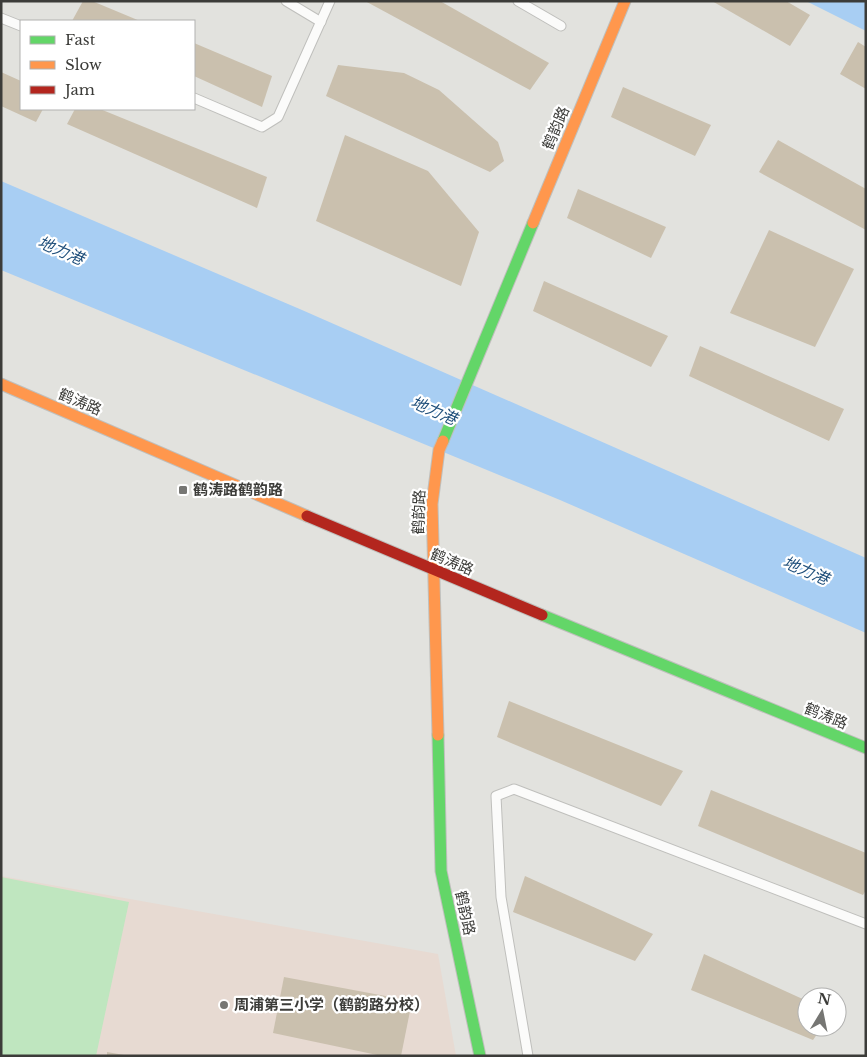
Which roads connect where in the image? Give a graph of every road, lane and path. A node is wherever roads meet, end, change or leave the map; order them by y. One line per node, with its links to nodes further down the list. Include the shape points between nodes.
1 (286, 1): 6 (lane)
2 (330, 1): 6 (lane)
3 (518, 1): 8 (lane)
4 (625, 1): 11 (street, 鹤韵路, via 439,450 432,504)
5 (1, 18): 7 (lane)
6 (321, 22): 9 (lane, via 278,117 262,127)
7 (20, 26)
8 (561, 26)
9 (195, 98)
10 (1, 384): 11 (street, 鹤涛路)
11 (434, 571): 12 (street, 鹤涛路); 14 (street, 鹤韵路, via 441,871)
12 (866, 748)
13 (866, 924): 15 (lane, via 514,789 496,796 501,897)
14 (480, 1056)
15 (528, 1056)

